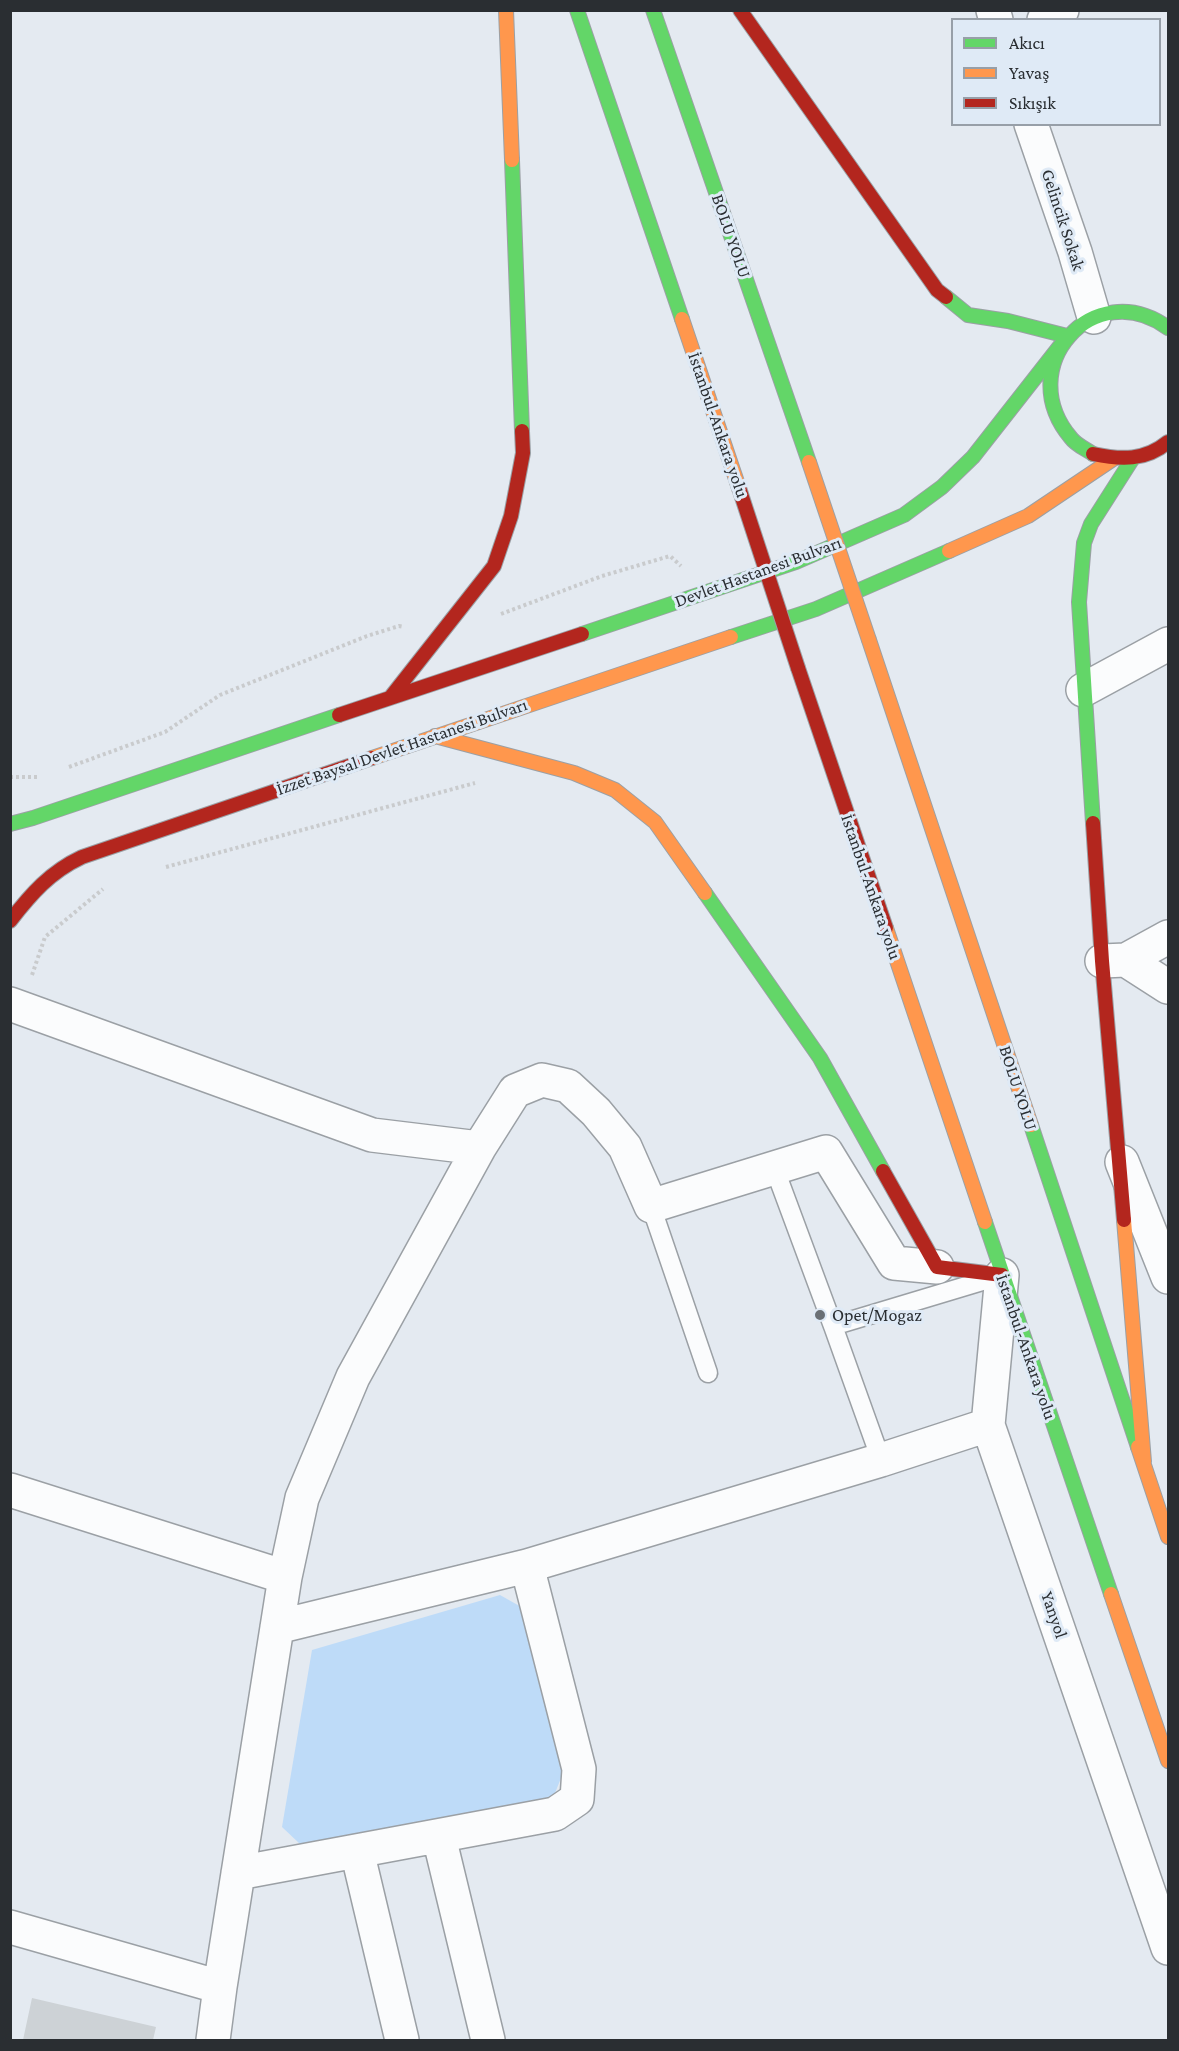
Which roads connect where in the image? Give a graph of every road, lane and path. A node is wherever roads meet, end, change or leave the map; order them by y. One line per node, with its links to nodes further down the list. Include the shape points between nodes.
1 (506, 10): 18 (main road, via 523,453 511,516 494,566)
2 (578, 10): 40 (main road, İstanbul-Ankara yolu, bridge)
3 (653, 10): 46 (main road, BOLU YOLU, bridge)
4 (740, 10): 12 (main road, via 937,290 968,315 1008,321)
5 (1062, 10): 6 (street)
6 (1048, 18)
7 (1032, 126): 10 (street, Gelincik Sokak)
8 (1158, 304): 9 (main road)
9 (1138, 313): 10 (main road); 11 (main road)
10 (1094, 317): 12 (main road, Devlet Hastanesi Bulvarı)
11 (1168, 328)
12 (1064, 341): 15 (main road, via 1052,362 1049,381 1055,417 1079,445); 21 (main road, Devlet Hastanesi Bulvarı, via 974,457 904,515 796,562)
13 (1168, 442): 14 (main road)
14 (1133, 458): 15 (main road); 20 (main road, via 1091,524 1084,543 1079,602)
15 (1113, 459): 22 (main road, İzzet Baysal Devlet Hastanesi Bulvarı, via 1028,516 816,609)
16 (670, 556): 17 (path, via 602,576)
17 (494, 616)
18 (441, 632): 21 (main road); 23 (path, via 399,626 367,636 220,695 165,732)
19 (1168, 644): 20 (street)
20 (1083, 690): 32 (main road)
21 (390, 698): 27 (main road)
22 (435, 736): 30 (main road, İzzet Baysal Devlet Hastanesi Bulvarı, via 82,857 47,876); 39 (main road, via 574,774 615,790 655,822 820,1058)
23 (59, 770)
24 (49, 774): 25 (path, via 38,778)
25 (10, 777)
26 (476, 782): 28 (path)
27 (10, 824)
28 (160, 869)
29 (106, 886): 34 (path, via 45,937)
30 (10, 921)
31 (1168, 937): 32 (street)
32 (1114, 960): 33 (street); 35 (main road)
33 (1168, 988)
34 (15, 1006): 36 (street, via 372,1135)
35 (1116, 1146): 41 (street); 46 (main road)
36 (479, 1148): 38 (street, via 515,1091 542,1080 568,1086 596,1112 625,1148); 50 (street, via 353,1377 302,1498)
37 (774, 1167): 38 (street); 39 (street, via 826,1152 894,1263); 42 (lane)
38 (651, 1206): 43 (lane)
39 (937, 1267): 40 (main road)
40 (1002, 1275): 42 (lane); 44 (street, Yanyol); 52 (main road, İstanbul-Ankara yolu)
41 (1168, 1277)
42 (833, 1326): 45 (lane)
43 (708, 1373)
44 (988, 1425): 45 (street); 57 (street, Yanyol)
45 (881, 1460): 49 (street)
46 (1144, 1462): 48 (main road, BOLU YOLU)
47 (11, 1492): 50 (street)
48 (1168, 1537)
49 (526, 1566): 51 (street); 53 (street, via 579,1769 577,1799 555,1814)
50 (285, 1577): 51 (street)
51 (277, 1627): 55 (street)
52 (1168, 1761)
53 (439, 1837): 54 (street); 61 (street)
54 (357, 1851): 55 (street); 60 (street)
55 (238, 1873): 58 (street)
56 (10, 1927): 58 (street)
57 (1168, 1948)
58 (220, 1987): 59 (street)
59 (213, 2040)
60 (402, 2040)
61 (488, 2040)

